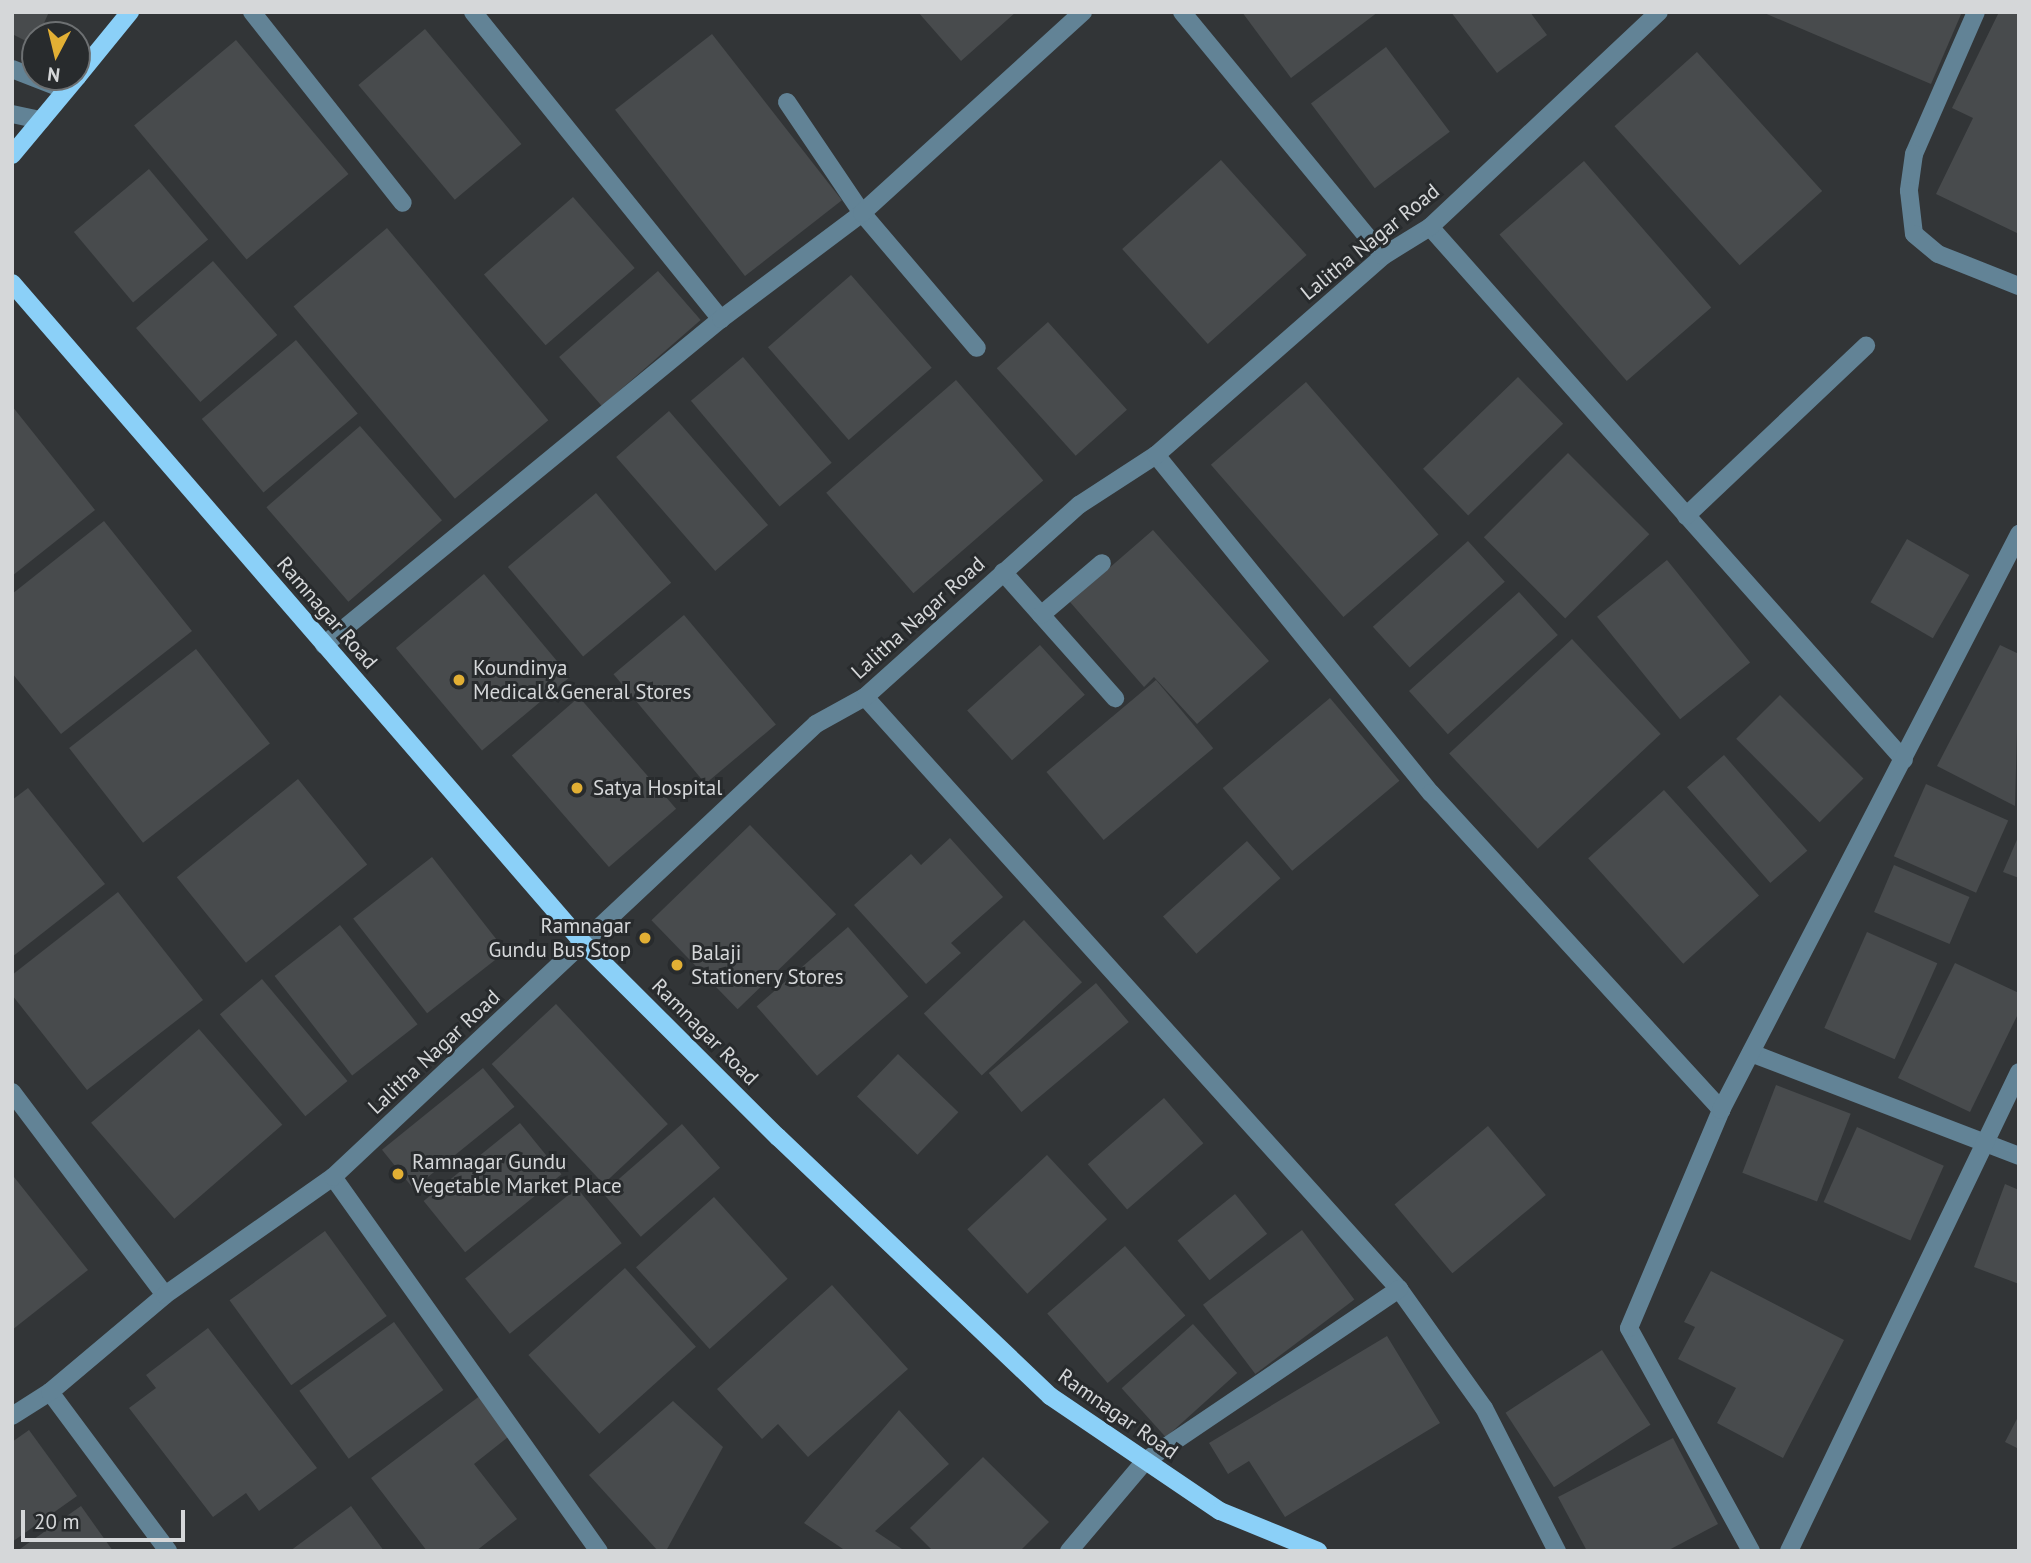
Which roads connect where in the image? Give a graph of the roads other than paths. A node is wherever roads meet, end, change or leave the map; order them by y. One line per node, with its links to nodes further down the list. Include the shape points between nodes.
1 (130, 12): 8 (main road)
2 (252, 12): 14 (street)
3 (473, 12): 20 (street)
4 (1083, 12): 15 (street)
5 (1182, 12): 17 (street)
6 (1976, 12): 19 (street, via 1914,154 1909,191 1913,233 1938,254)
7 (1656, 14): 16 (street, Lalitha Nagar Road)
8 (91, 59)
9 (65, 91): 12 (main road)
10 (787, 102): 15 (street)
11 (12, 114): 12 (street)
12 (41, 120): 13 (main road)
13 (12, 155)
14 (403, 204)
15 (862, 213): 20 (street); 22 (street)
16 (1430, 227): 17 (street, Lalitha Nagar Road); 24 (street)
17 (1383, 256): 23 (street, Lalitha Nagar Road)
18 (12, 283): 29 (main road, Ramnagar Road)
19 (2019, 286)
20 (721, 319): 29 (street)
21 (1866, 346): 24 (street)
22 (977, 348)
23 (1156, 455): 27 (street, Lalitha Nagar Road, via 1079,505); 37 (street, via 1432,793)
24 (1686, 516): 32 (street)
25 (2019, 534): 32 (street)
26 (1102, 563): 28 (street)
27 (1003, 572): 28 (street); 30 (street, Lalitha Nagar Road)
28 (1041, 615): 31 (street)
29 (324, 645): 33 (main road, Ramnagar Road)
30 (865, 697): 33 (street, Lalitha Nagar Road, via 816,724); 41 (street)
31 (1115, 698)
32 (1904, 760): 34 (street)
33 (584, 944): 40 (street, Lalitha Nagar Road); 45 (main road, Ramnagar Road, via 1050,1396)
34 (1751, 1053): 37 (street); 38 (street)
35 (2019, 1072): 38 (street)
36 (12, 1092): 42 (street)
37 (1721, 1110): 51 (street, via 1629,1328)
38 (1983, 1142): 39 (street); 52 (street)
39 (2019, 1156)
40 (333, 1177): 42 (street, Lalitha Nagar Road); 47 (street)
41 (1399, 1289): 45 (street); 50 (street, via 1484,1408)
42 (165, 1295): 43 (street, Lalitha Nagar Road)
43 (50, 1392): 44 (street, Lalitha Nagar Road); 46 (street)
44 (12, 1416)
45 (1145, 1461): 48 (street); 49 (main road, Ramnagar Road, via 1220,1511)
46 (168, 1551)
47 (599, 1551)
48 (1069, 1551)
49 (1318, 1551)
50 (1557, 1551)
51 (1751, 1551)
52 (1789, 1551)

